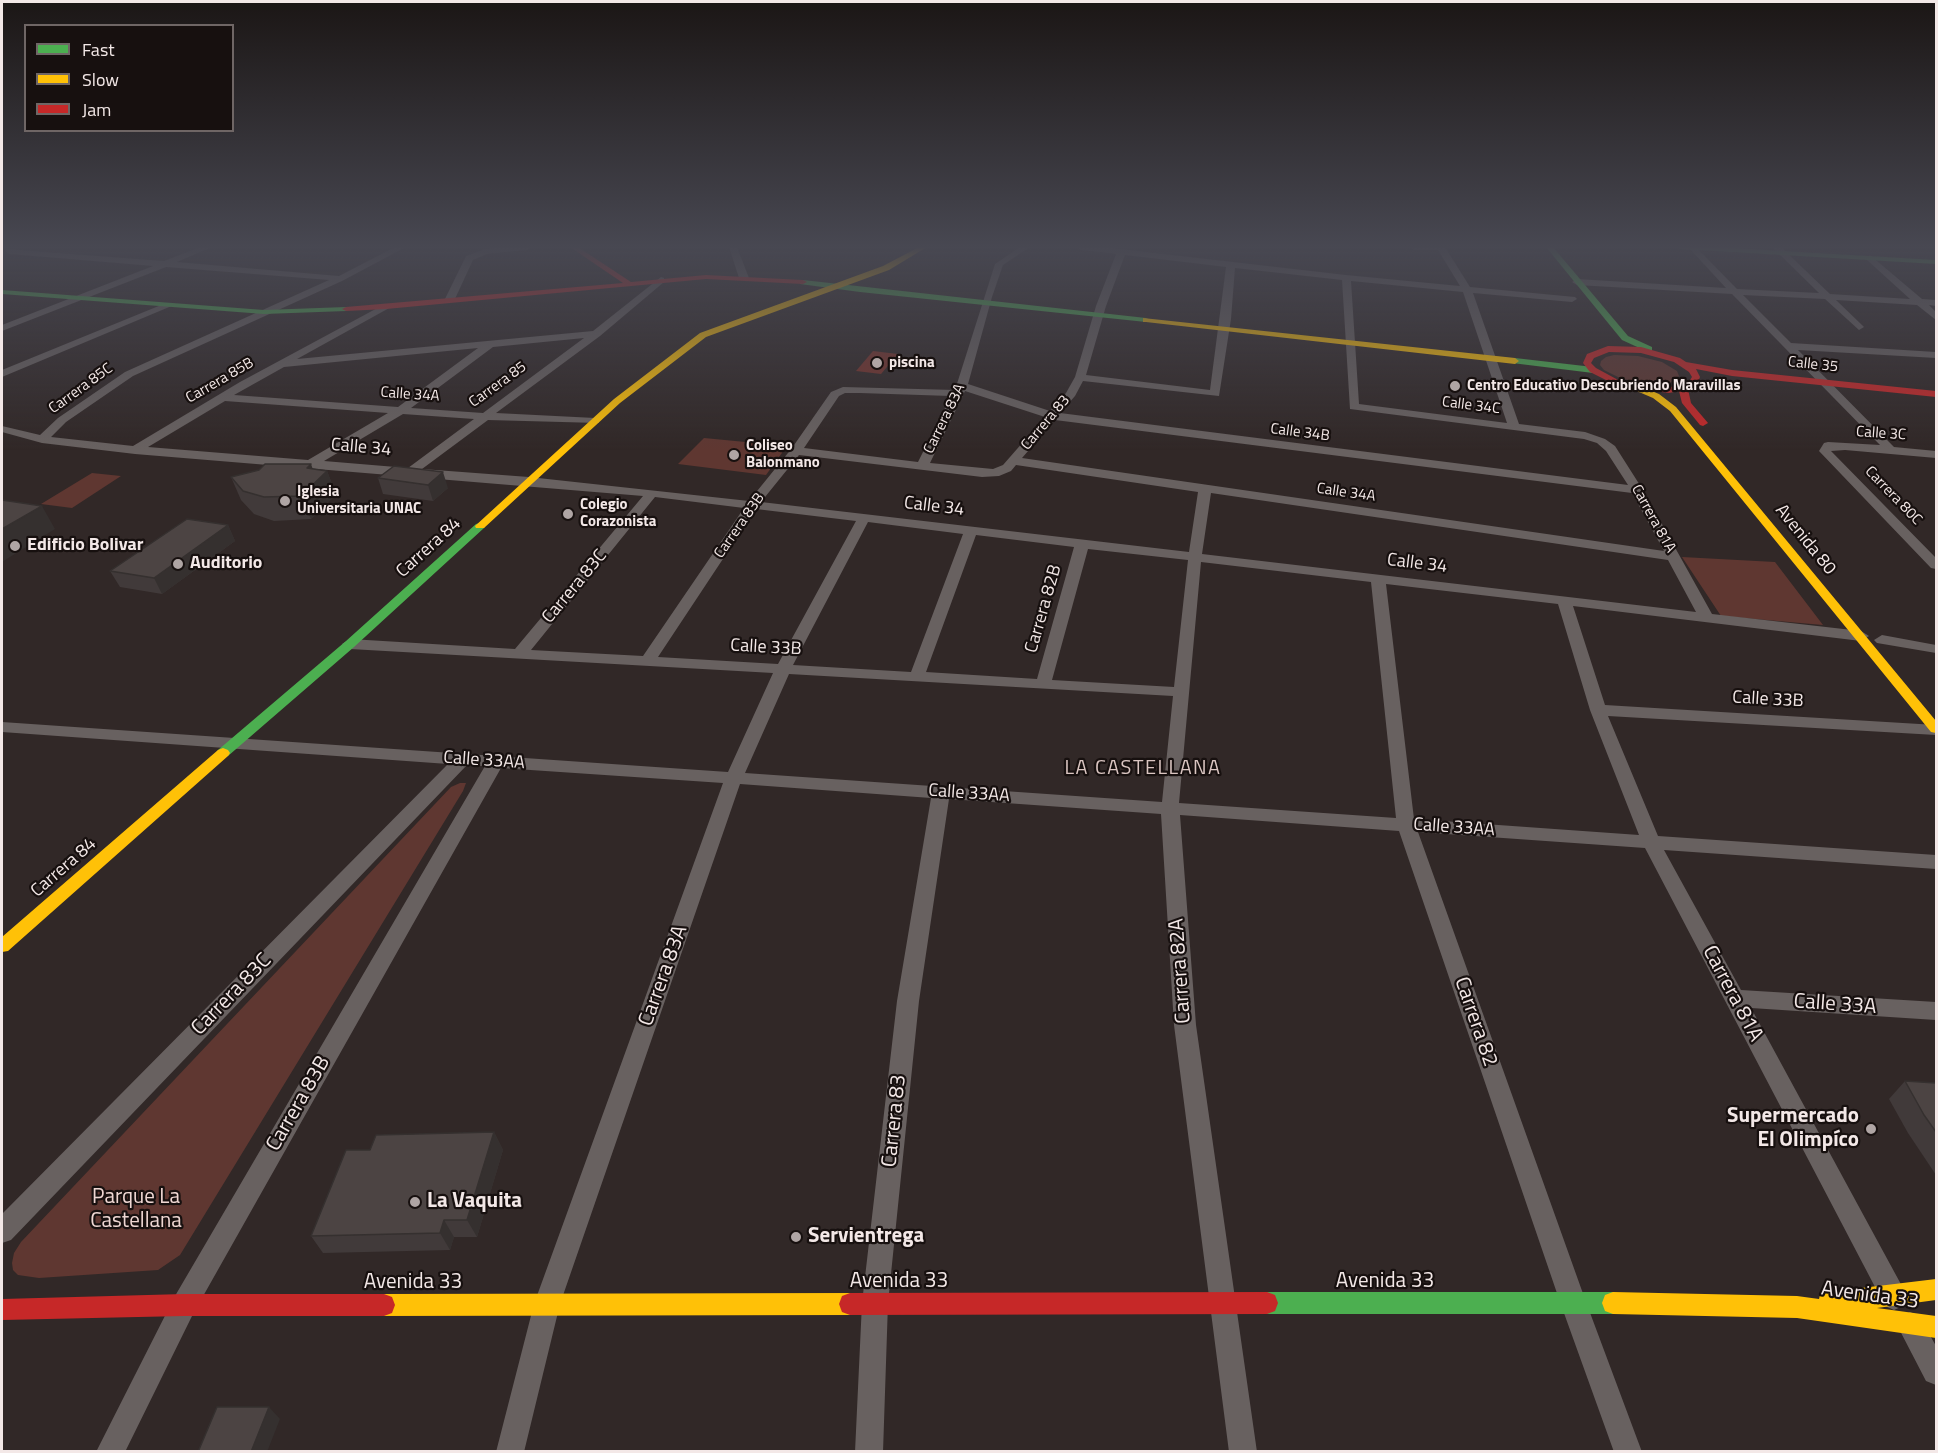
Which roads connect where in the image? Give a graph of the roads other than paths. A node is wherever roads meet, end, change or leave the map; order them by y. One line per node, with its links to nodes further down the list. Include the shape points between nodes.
1 (37, 315): 18 (street)
2 (145, 315): 30 (street)
3 (258, 315): 47 (street, Carrera 85C, via 129,374 62,420)
4 (371, 315): 27 (street, Carrera 85B)
5 (619, 315): 19 (street, Carrera 85)
6 (759, 315): 43 (street, Carrera 84, via 703,335 644,378)
7 (982, 315): 35 (street, Carrera 83A)
8 (1099, 315): 31 (street, Carrera 83)
9 (1127, 315): 16 (street)
10 (1226, 315): 16 (street)
11 (1348, 315): 20 (street)
12 (1476, 315): 23 (street)
13 (1605, 315): 26 (street, via 1625,338)
14 (1758, 315): 22 (street)
15 (1847, 315): 17 (street)
16 (1225, 325): 20 (street); 31 (street, via 1215,394)
17 (1859, 327)
18 (2, 328)
19 (596, 334): 21 (street); 42 (street, Carrera 85)
20 (1349, 338): 23 (street); 44 (street, Calle 34C, via 1354,407)
21 (490, 344): 27 (street); 40 (street)
22 (1789, 346): 24 (street); 34 (street)
23 (1490, 353): 25 (street); 29 (street); 44 (street)
24 (1936, 355)
25 (1590, 356): 26 (street, via 1606,343); 29 (street, via 1587,363)
26 (1666, 356): 28 (street, Calle 35)
27 (280, 364): 38 (street, Carrera 85B)
28 (1686, 365): 32 (street, via 1696,377); 34 (street, Calle 35)
29 (1593, 370): 33 (street)
30 (2, 374)
31 (1080, 377): 41 (street, Carrera 83)
32 (1689, 385): 33 (street, Calle 35, via 1661,390); 34 (street, Calle 35); 53 (street, via 1687,403)
33 (1635, 387): 73 (street, Avenida 80, via 1673,409)
34 (1829, 387): 37 (street, Calle 35); 39 (street, Calle 35); 48 (street)
35 (961, 390): 36 (street, Calle 34B, via 843,390); 41 (street, Calle 34B); 56 (street, Carrera 83A)
36 (835, 394): 50 (street, Carrera 83B)
37 (1936, 394)
38 (222, 397): 40 (street, Calle 34A); 49 (street, Carrera 85B)
39 (1936, 402)
40 (400, 411): 42 (street, Calle 34A); 55 (street)
41 (1053, 416): 54 (street, Carrera 83); 60 (street, Calle 34B)
42 (483, 417): 43 (street, Calle 34A); 57 (street, Carrera 85)
43 (595, 421): 58 (street, Carrera 84)
44 (1514, 427): 46 (street, Calle 34C)
45 (2, 429): 47 (street, Calle 34)
46 (1585, 436): 60 (street, Carrera 81A, via 1611,449)
47 (42, 439): 49 (street, Calle 34)
48 (1889, 448): 51 (street, Calle 3C, via 1828,446); 52 (street, Calle 3C)
49 (135, 450): 55 (street, Calle 34)
50 (796, 450): 56 (street); 62 (street, Carrera 83B)
51 (1825, 451): 68 (street, Carrera 80C)
52 (1936, 454)
53 (1730, 456)
54 (1014, 461): 56 (street, Carrera 83, via 1001,471 987,473); 59 (street, Calle 34A)
55 (312, 464): 57 (street, Calle 34)
56 (922, 466)
57 (410, 472): 58 (street, Calle 34)
58 (529, 481): 61 (street, Calle 34); 75 (street, Carrera 84)
59 (1205, 489): 66 (street, Carrera 82A); 67 (street, Calle 34A)
60 (1637, 490): 67 (street, Carrera 81A)
61 (652, 493): 62 (street, Calle 34); 77 (street, Carrera 83C)
62 (752, 505): 63 (street, Calle 34); 79 (street, Carrera 83B)
63 (864, 518): 64 (street, Calle 34); 80 (street, Carrera 83A)
64 (971, 531): 65 (street, Calle 34); 81 (street)
65 (1082, 544): 66 (street, Calle 34); 82 (street, Carrera 82B)
66 (1195, 557): 69 (street, Calle 34); 83 (street, Carrera 82A)
67 (1674, 557): 71 (street, Carrera 81A)
68 (1936, 565)
69 (1378, 579): 70 (street, Calle 34); 93 (street, Carrera 82)
70 (1564, 601): 71 (street, Calle 34); 84 (street, Carrera 81A)
71 (1706, 617): 73 (street, Calle 34)
72 (1867, 622): 74 (street)
73 (1861, 636): 86 (street, Avenida 80)
74 (1882, 640): 76 (street); 78 (street)
75 (350, 644): 77 (street, Calle 33B); 87 (street, Carrera 84)
76 (1936, 649)
77 (520, 653): 79 (street, Calle 33B)
78 (1896, 656)
79 (648, 661): 80 (street, Calle 33B)
80 (783, 669): 81 (street, Calle 33B); 90 (street, Carrera 83A)
81 (917, 677): 82 (street, Calle 33B)
82 (1043, 684): 83 (street, Calle 33B)
83 (1181, 692): 92 (street, Carrera 82A)
84 (1598, 710): 86 (street, Calle 33B); 94 (street, Carrera 81A)
85 (2, 727): 87 (street, Calle 33AA)
86 (1936, 729)
87 (233, 744): 88 (street, Calle 33AA); 96 (street, Carrera 84)
88 (462, 760): 89 (street, Calle 33AA); 99 (street, Carrera 83C)
89 (496, 762): 90 (street, Calle 33AA); 106 (street, Carrera 83B)
90 (734, 778): 91 (street, Calle 33AA); 105 (street, Carrera 83A)
91 (941, 793): 92 (street, Calle 33AA); 103 (street, Carrera 83, via 908,1001)
92 (1170, 808): 93 (street, Calle 33AA); 104 (street, Carrera 82A, via 1185,1025)
93 (1406, 825): 94 (street, Calle 33AA); 102 (street, Carrera 82)
94 (1650, 840): 95 (street, Calle 33AA); 97 (street, Carrera 81A)
95 (1936, 862)
96 (2, 946)
97 (1734, 998): 98 (street, Calle 33A); 101 (street, Carrera 81A)
98 (1936, 1011)
99 (2, 1231)
100 (1936, 1290): 101 (street, Avenida 33)
101 (1894, 1295): 107 (street, Avenida 33); 109 (street, Carrera 81A)
102 (1573, 1302): 104 (street, Avenida 33); 107 (street, Avenida 33); 116 (street, Carrera 82)
103 (875, 1303): 104 (street, Avenida 33); 105 (street, Avenida 33); 114 (street, Carrera 83)
104 (1224, 1303): 115 (street, Carrera 82A)
105 (547, 1304): 106 (street, Avenida 33); 113 (street, Carrera 83A)
106 (184, 1305): 108 (street, Avenida 33); 112 (street, Carrera 83B)
107 (1797, 1307): 109 (street, Avenida 33)
108 (2, 1310)
109 (1909, 1323): 110 (street, Avenida 33); 111 (street, Carrera 81A)
110 (1936, 1327)
111 (1936, 1371)
112 (110, 1452)
113 (510, 1452)
114 (869, 1452)
115 (1243, 1452)
116 (1628, 1452)

